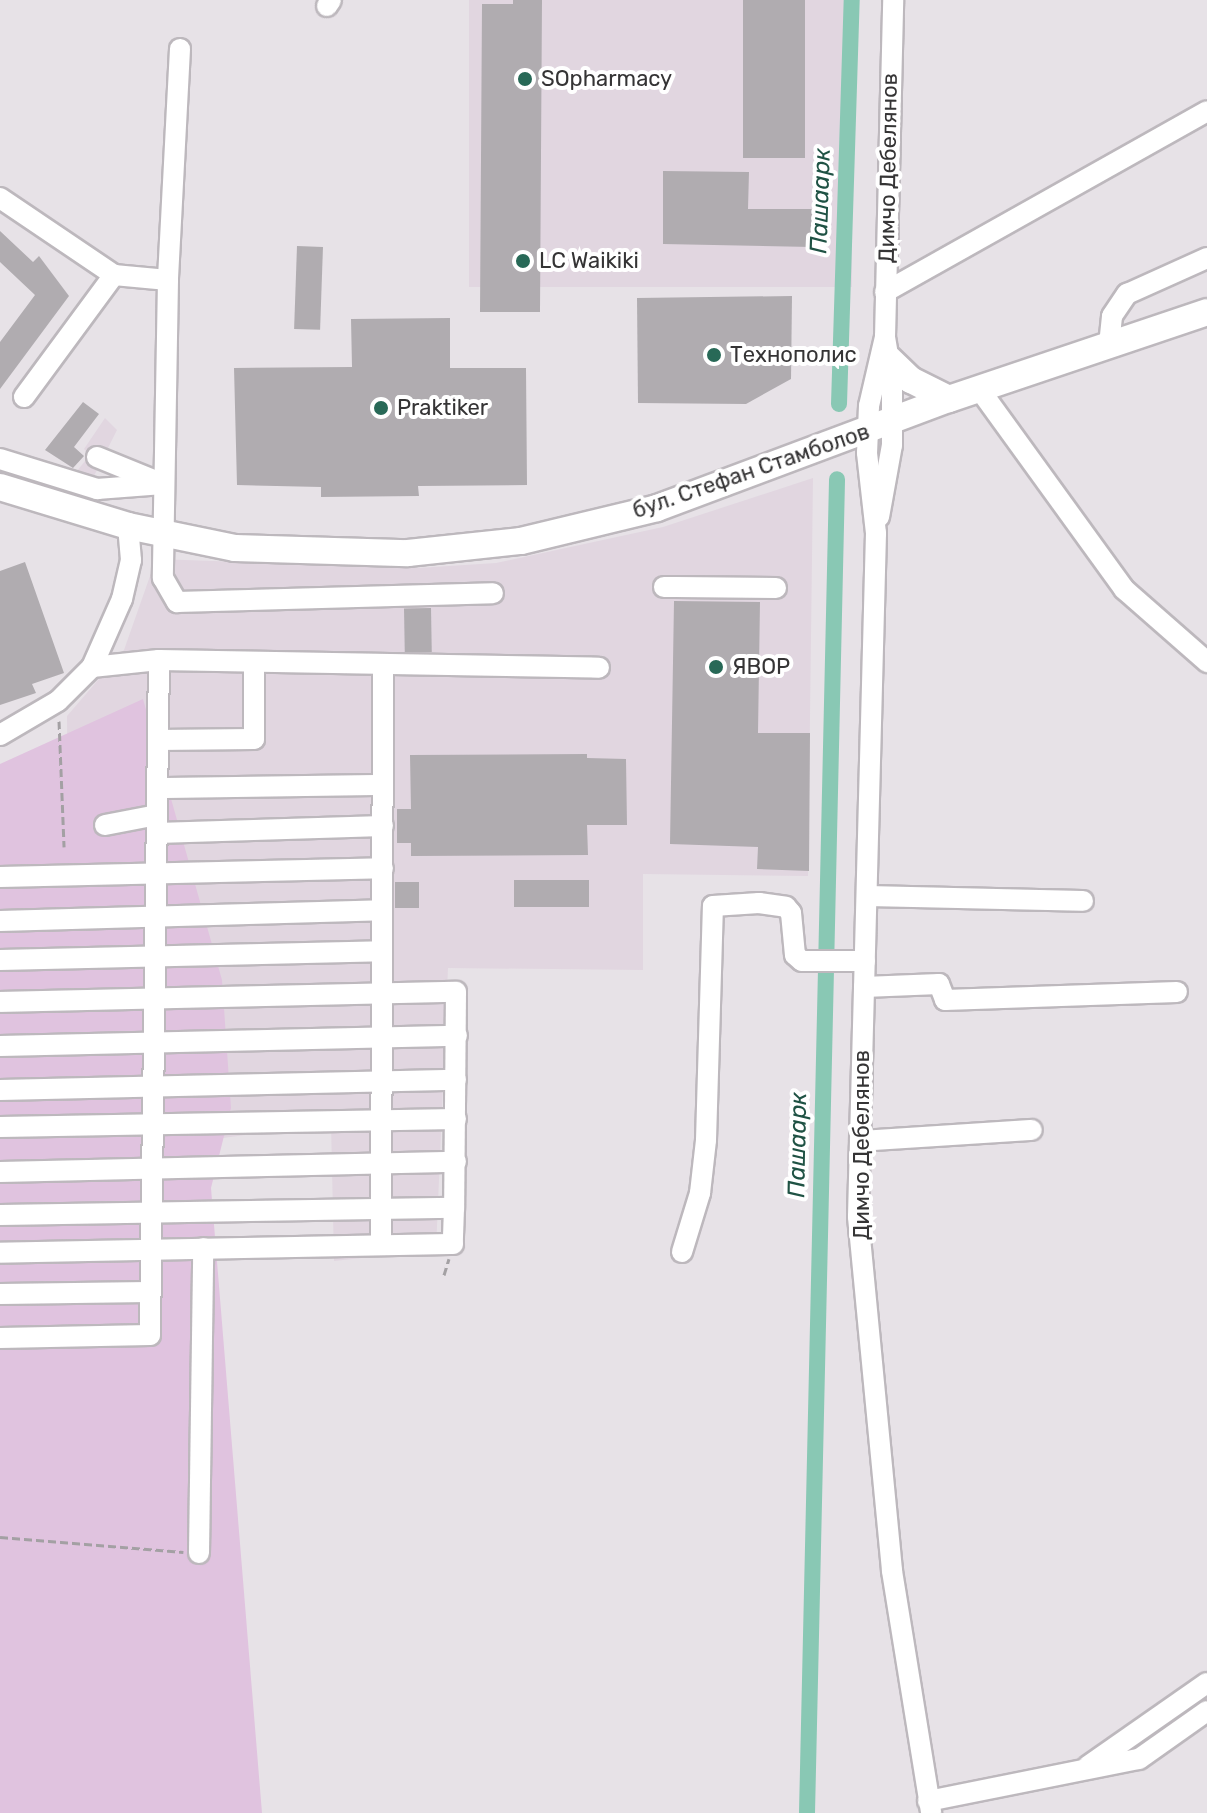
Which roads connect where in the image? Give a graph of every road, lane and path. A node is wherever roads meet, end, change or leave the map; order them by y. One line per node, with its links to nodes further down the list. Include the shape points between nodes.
1 (893, 0): 8 (street, Димчо Дебелянов)
2 (180, 49): 7 (street)
3 (1207, 111): 8 (street)
4 (0, 198): 6 (street)
5 (1207, 258): 10 (street, via 1127,294 1112,316)
6 (114, 275): 7 (street); 13 (street)
7 (168, 280): 19 (street)
8 (885, 292): 11 (street, Димчо Дебелянов)
9 (1207, 312): 10 (main road, бул. Стефан Стамболов)
10 (1109, 345): 12 (main road, бул. Стефан Стамболов)
11 (887, 348): 14 (main road, via 911,380); 15 (street, Димчо Дебелянов); 16 (street, Димчо Дебелянов)
12 (980, 390): 14 (main road, бул. Стефан Стамболов); 29 (street, via 1124,589)
13 (24, 397)
14 (949, 399): 15 (main road, бул. Стефан Стамболов)
15 (892, 421): 16 (main road, бул. Стефан Стамболов); 23 (street, Димчо Дебелянов)
16 (868, 431): 22 (main road, бул. Стефан Стамболов, via 657,508 521,541 408,553 314,554 235,548); 23 (street, Димчо Дебелянов)
17 (97, 457): 19 (street)
18 (0, 459): 19 (street, via 97,489)
19 (163, 484): 22 (street)
20 (6, 493): 21 (main road, бул. Стефан Стамболов)
21 (128, 526): 22 (main road, бул. Стефан Стамболов); 31 (street, via 131,560 122,599)
22 (162, 533): 26 (street, via 163,578 177,602)
23 (876, 533): 45 (street, Димчо Дебелянов)
24 (664, 587): 25 (street)
25 (776, 588)
26 (493, 593)
27 (159, 660): 28 (street); 31 (street); 35 (street)
28 (254, 662): 30 (street); 35 (street, via 254,739)
29 (1207, 662)
30 (383, 665): 32 (street); 36 (street)
31 (92, 667): 33 (street)
32 (599, 668)
33 (58, 701): 34 (street); 41 (path)
34 (0, 735)
35 (158, 740): 37 (street)
36 (383, 785): 37 (street); 40 (street)
37 (158, 788): 38 (street)
38 (157, 824): 39 (street); 40 (street); 43 (street)
39 (105, 825)
40 (383, 826): 42 (street)
41 (64, 847)
42 (383, 868): 43 (street); 47 (street)
43 (156, 873): 44 (street); 48 (street)
44 (0, 877)
45 (867, 896): 46 (street); 53 (street, Димчо Дебелянов)
46 (1083, 901)
47 (382, 910): 48 (street); 50 (street)
48 (156, 915): 49 (street); 51 (street)
49 (0, 921)
50 (382, 951): 51 (street); 56 (street)
51 (156, 955): 52 (street); 57 (street)
52 (0, 960)
53 (865, 961): 54 (street, Димчо Дебелянов); 84 (street, via 795,955 786,907 713,906 706,1140 700,1193)
54 (864, 987): 55 (street, via 939,984 945,1000); 72 (street, Димчо Дебелянов)
55 (1177, 992)
56 (382, 995): 57 (street); 59 (street, via 456,992); 60 (street)
57 (155, 999): 58 (street); 61 (street)
58 (0, 1002)
59 (457, 1036): 60 (street); 63 (street)
60 (382, 1039): 61 (street); 64 (street)
61 (154, 1044): 62 (street); 65 (street)
62 (0, 1046)
63 (456, 1080): 64 (street); 67 (street)
64 (382, 1081): 65 (street); 68 (street)
65 (153, 1087): 66 (street); 69 (street)
66 (0, 1090)
67 (456, 1119): 68 (street); 73 (street)
68 (382, 1120): 69 (street); 74 (street)
69 (153, 1126): 70 (street); 75 (street)
70 (0, 1127)
71 (1032, 1130): 72 (street)
72 (860, 1141): 94 (street, Димчо Дебелянов, via 858,1217 892,1571)
73 (456, 1162): 74 (street); 77 (street)
74 (382, 1165): 75 (street); 78 (street)
75 (153, 1168): 76 (street); 79 (street)
76 (0, 1172)
77 (454, 1208): 78 (street); 81 (street, via 453,1244)
78 (381, 1210): 79 (street); 81 (street)
79 (152, 1214): 80 (street); 83 (street)
80 (0, 1215)
81 (381, 1244): 82 (street)
82 (203, 1248): 83 (street); 90 (street)
83 (151, 1250): 85 (street); 86 (street)
84 (682, 1252)
85 (0, 1253)
86 (149, 1292): 87 (street); 88 (street, via 150,1335)
87 (0, 1294)
88 (0, 1338)
89 (0, 1537): 90 (path)
90 (199, 1553)
91 (1207, 1683): 93 (street)
92 (1207, 1711): 93 (street, via 1139,1759)
93 (1078, 1773): 94 (street)
94 (930, 1807)

